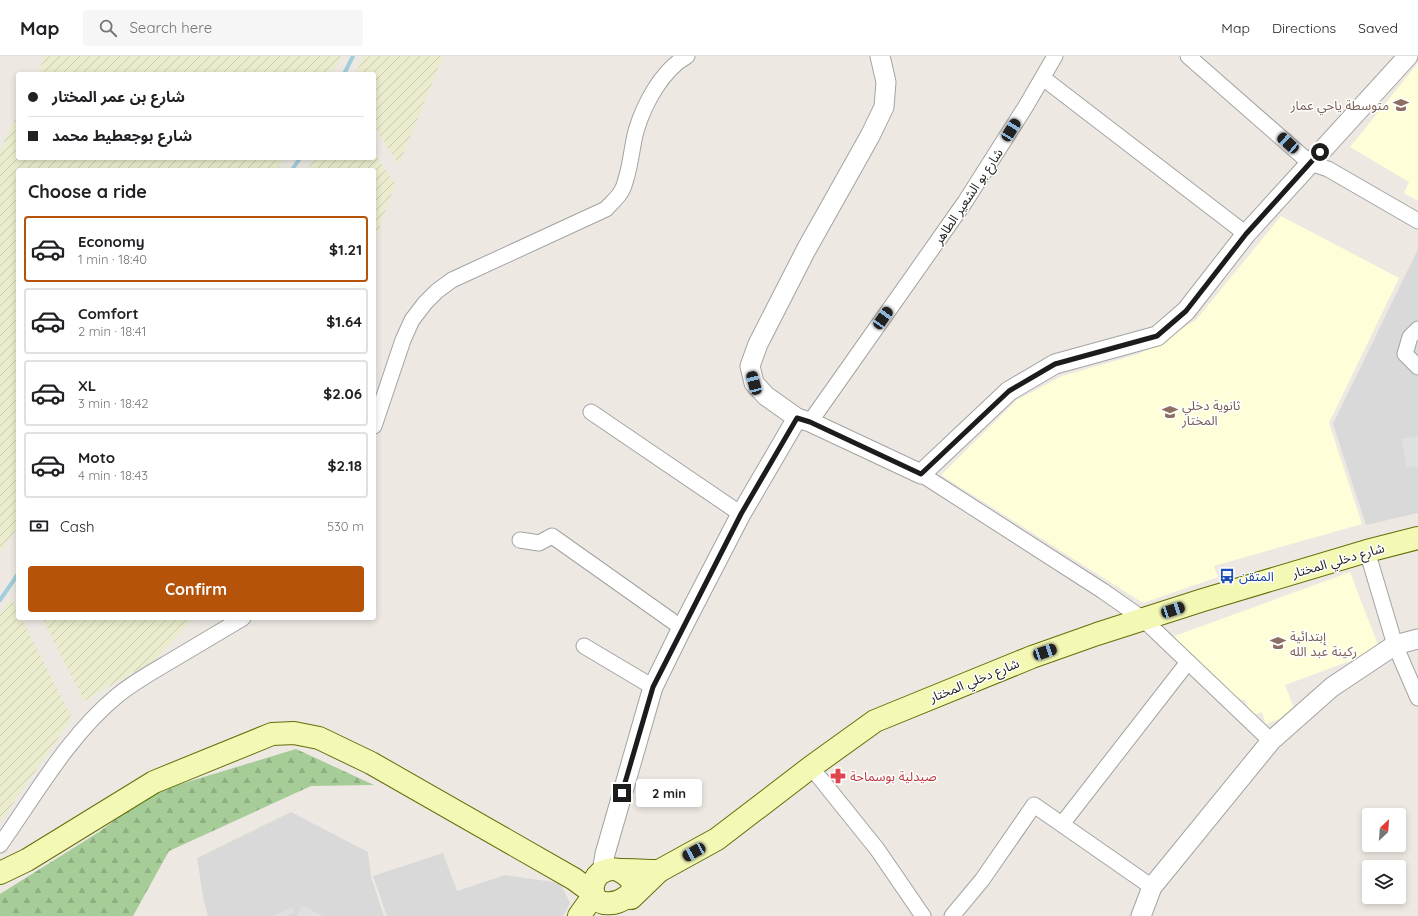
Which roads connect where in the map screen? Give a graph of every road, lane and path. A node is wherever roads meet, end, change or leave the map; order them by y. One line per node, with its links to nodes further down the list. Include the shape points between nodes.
1 (687, 56): 13 (street, via 666,74 647,104 636,131 630,167 622,190 606,209 452,280 425,303 412,320 403,340)
2 (880, 56): 14 (street, via 886,82 884,107 806,250 758,344 750,366 754,383 766,396)
3 (1055, 56): 6 (street, شارع بو الشعير الطاهر)
4 (1188, 56): 7 (street)
5 (1408, 56): 7 (street)
6 (1043, 78): 9 (street); 14 (street, شارع بو الشعير الطاهر, via 965,202)
7 (1310, 162): 8 (street, via 1328,169); 9 (street)
8 (1418, 221)
9 (1246, 234): 15 (street, via 1186,311 1157,336 1055,364 1009,391)
10 (1418, 329): 11 (street, via 1410,337 1405,354)
11 (1418, 367)
12 (591, 412): 16 (street)
13 (376, 420)
14 (803, 420): 15 (street); 16 (street)
15 (921, 474): 20 (street)
16 (741, 514): 22 (street)
17 (1418, 538): 19 (main road, شارع دخلي المختار)
18 (520, 540): 22 (street, via 539,543 552,536)
19 (1367, 552): 20 (main road, شارع دخلي المختار); 25 (street)
20 (1143, 619): 26 (street); 30 (main road, شارع دخلي المختار, via 1032,657 875,721)
21 (239, 620): 32 (street, via 118,694 77,735)
22 (682, 628): 27 (street)
23 (1418, 639): 25 (street)
24 (584, 646): 27 (street)
25 (1395, 646): 28 (street); 29 (street, via 1332,687)
26 (1188, 662): 29 (street); 31 (street)
27 (653, 687): 33 (street)
28 (1418, 698)
29 (1271, 740): 37 (street)
30 (811, 767): 34 (main road, شارع دخلي المختار, via 717,839); 41 (street, via 877,849)
31 (1062, 824): 37 (street); 42 (street, via 1034,805 982,880)
32 (0, 845)
33 (608, 865): 34 (main road); 36 (main road); 38 (main road, via 594,882); 39 (main road, via 627,875 632,883 632,893)
34 (659, 871): 39 (main road, شارع دخلي المختار)
35 (0, 873): 36 (main road, via 27,860 154,782 272,734 294,733 318,738 371,763)
36 (574, 879): 38 (main road)
37 (1152, 887): 43 (street)
38 (594, 902): 39 (main road, via 611,909); 40 (main road)
39 (624, 903)
40 (579, 916)
41 (923, 916)
42 (952, 916)
43 (1141, 916)

